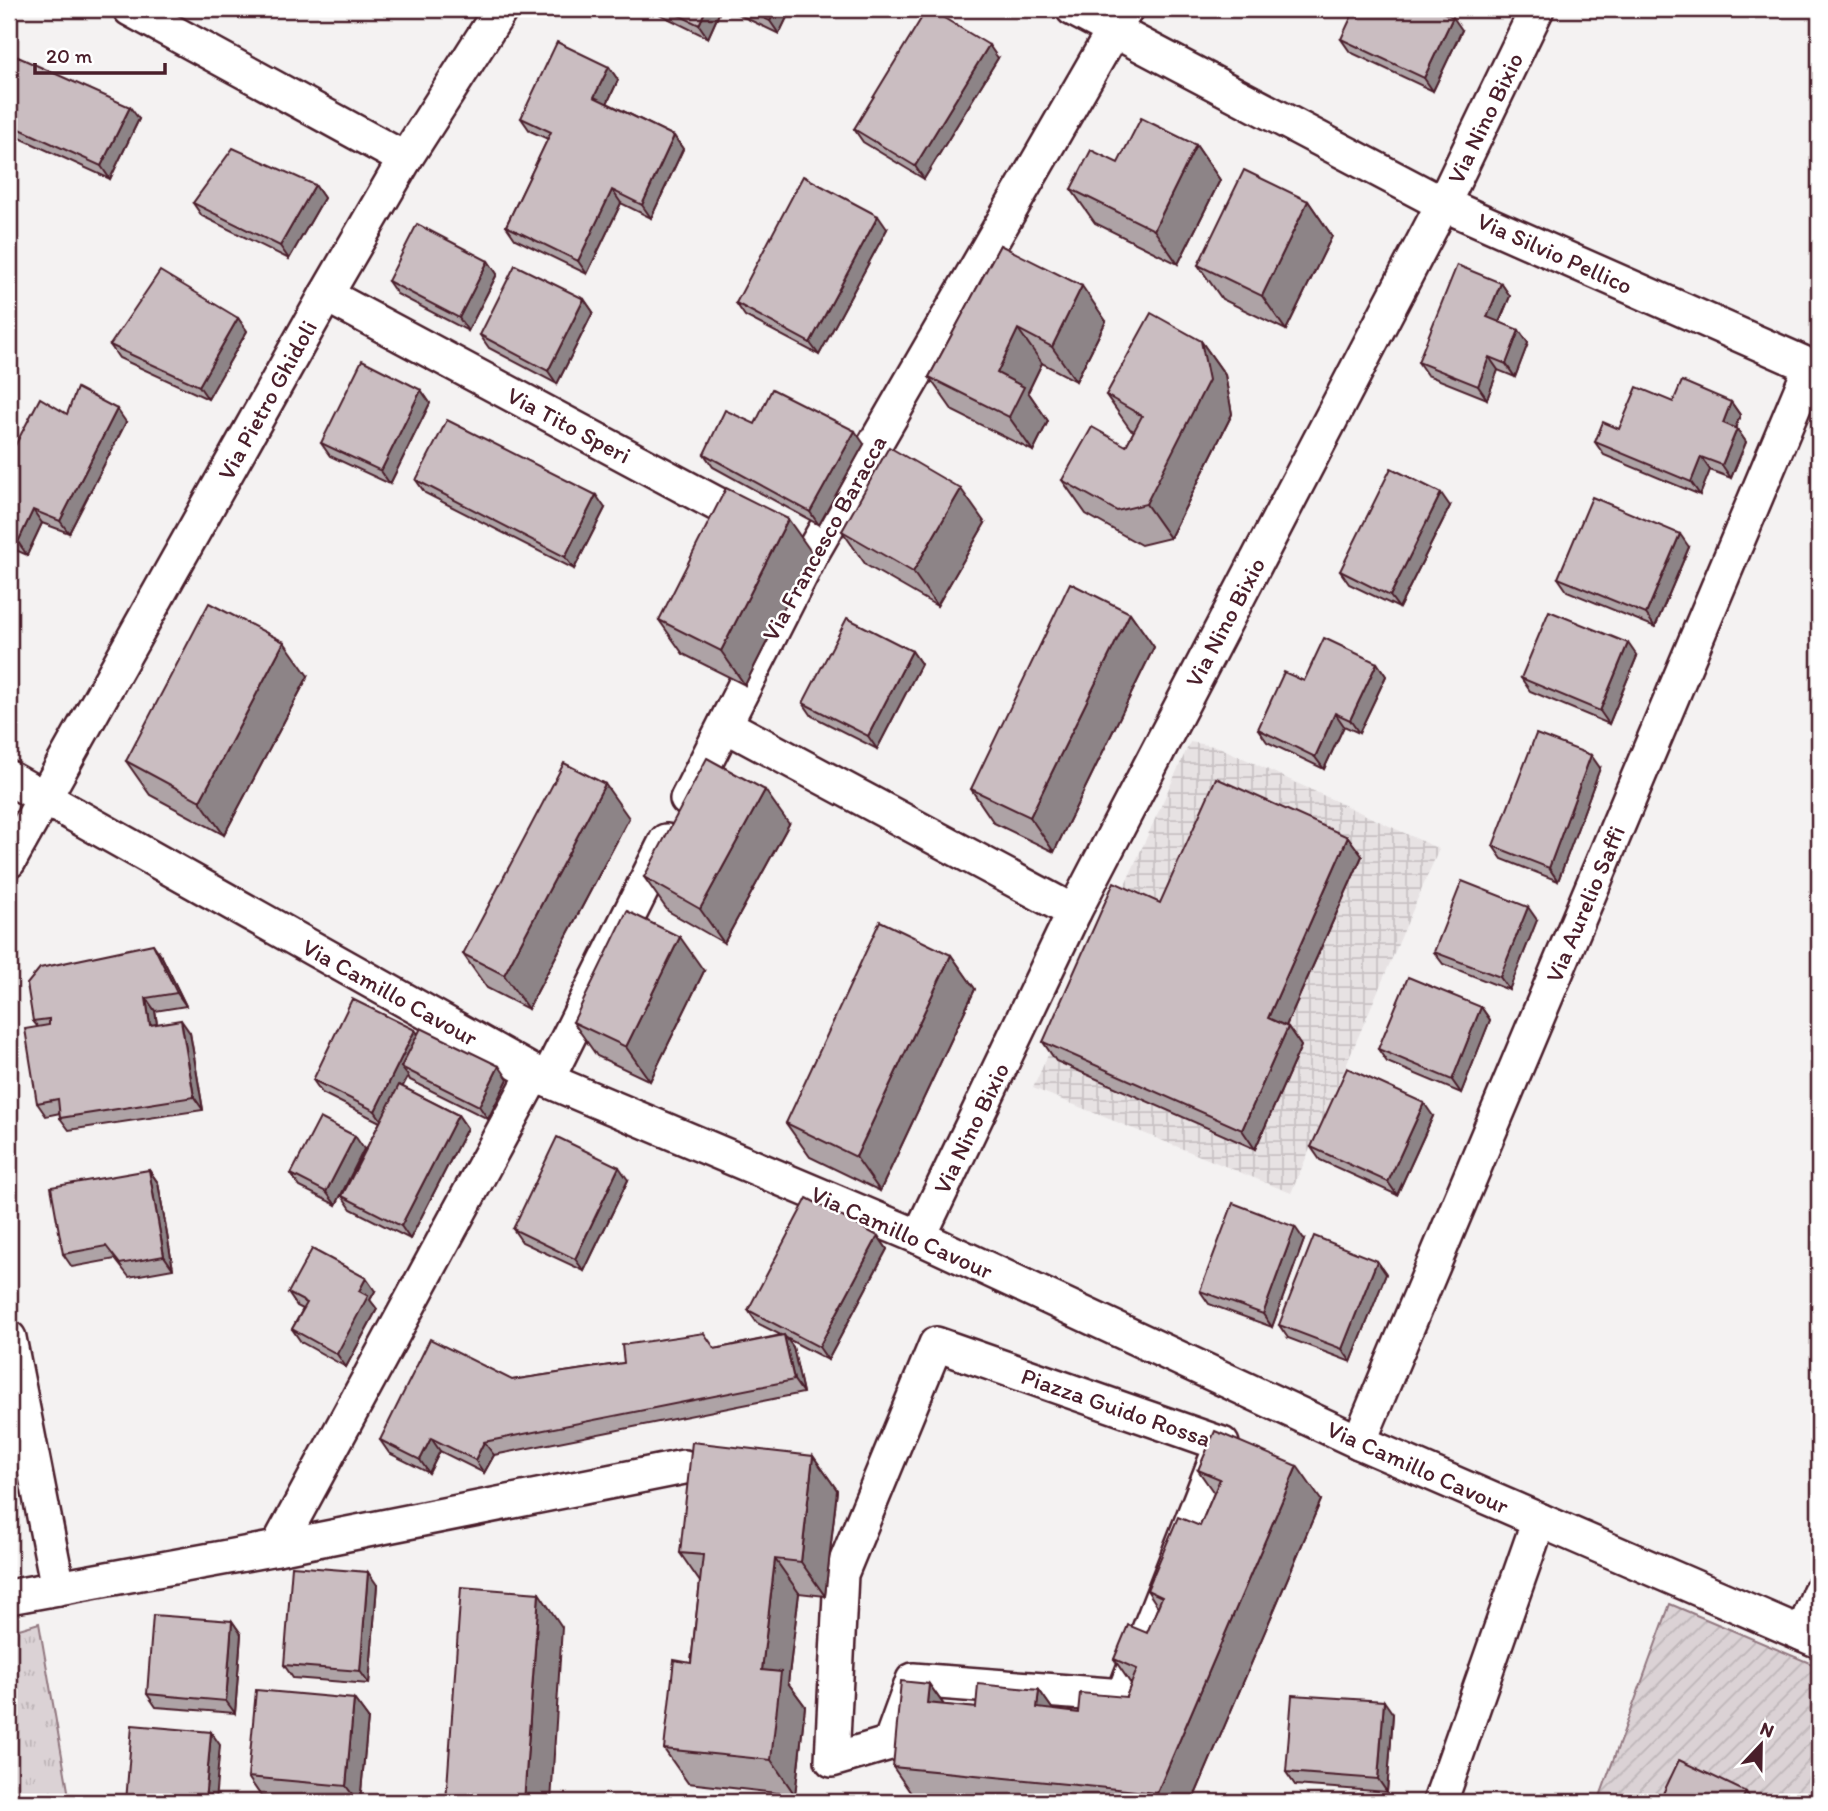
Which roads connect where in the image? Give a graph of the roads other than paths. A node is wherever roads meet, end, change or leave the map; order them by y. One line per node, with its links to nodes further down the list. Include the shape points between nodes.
1 (130, 9): 6 (street)
2 (501, 9): 6 (street, Via Pietro Ghidoli)
3 (1073, 9): 5 (street, Via Silvio Pellico)
4 (1537, 9): 7 (street, Via Nino Bixio)
5 (1120, 20): 7 (street, Via Silvio Pellico); 10 (street, Via Francesco Baracca)
6 (405, 159): 8 (street, Via Pietro Ghidoli)
7 (1443, 204): 9 (street, Via Silvio Pellico); 15 (street, Via Nino Bixio)
8 (327, 295): 10 (street, Via Tito Speri); 13 (street, Via Pietro Ghidoli)
9 (1815, 368): 20 (street, Via Aurelio Saffi)
10 (811, 553): 11 (street, Via Francesco Baracca)
11 (725, 724): 15 (street); 16 (street, Via Francesco Baracca)
12 (9, 778): 13 (street, Via Camillo Cavour)
13 (44, 797): 14 (street, Via Pietro Ghidoli); 16 (street, Via Camillo Cavour)
14 (9, 861)
15 (1074, 912): 17 (street, Via Nino Bixio)
16 (540, 1077): 17 (street, Via Camillo Cavour); 23 (street, Via Francesco Baracca)
17 (919, 1237): 20 (street, Via Camillo Cavour)
18 (9, 1338): 24 (street)
19 (936, 1344): 19 (street, Piazza Guido Rossa, via 1222,1444 1123,1696 913,1680 890,1743 832,1760 841,1574)
20 (1359, 1442): 22 (street, Via Camillo Cavour)
21 (684, 1467): 23 (street)
22 (1539, 1520): 27 (street, Via Camillo Cavour); 28 (street)
23 (277, 1548): 24 (street)
24 (58, 1588): 26 (street)
25 (1819, 1593): 27 (street)
26 (9, 1597)
27 (1811, 1638)
28 (1440, 1802)

